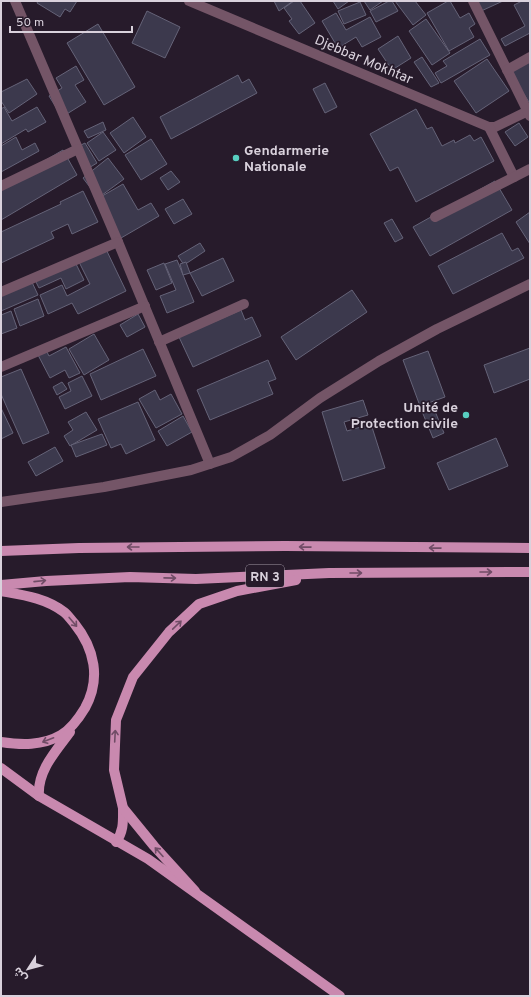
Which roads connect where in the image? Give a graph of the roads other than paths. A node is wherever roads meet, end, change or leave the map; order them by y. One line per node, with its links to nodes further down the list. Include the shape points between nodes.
1 (15, 1): 8 (street)
2 (189, 1): 7 (street, Djebbar Mokhtar)
3 (473, 1): 5 (street)
4 (530, 57): 5 (street)
5 (507, 70): 6 (street)
6 (529, 113): 7 (street)
7 (489, 127): 10 (street)
8 (78, 149): 11 (street); 13 (street)
9 (530, 169): 10 (street)
10 (514, 177): 12 (street)
11 (1, 186)
12 (435, 217)
13 (118, 242): 15 (street); 17 (street)
14 (530, 284): 20 (street, via 437,329 320,398 270,436 231,457)
15 (1, 292)
16 (244, 304): 18 (street)
17 (145, 306): 18 (street); 19 (street)
18 (159, 342): 20 (street)
19 (1, 367)
20 (210, 464): 21 (street, via 104,487)
21 (1, 502)
22 (530, 548): 23 (main road, RN 3, one-way to 23, via 277,546)
23 (1, 551)
24 (530, 572): 25 (main road, RN 3, one-way to 24)
25 (329, 573): 26 (main road, RN 3, one-way to 25, via 54,580 196,579); 32 (main road, one-way to 25, via 114,770 116,720 133,677 169,632 199,604 237,591)
26 (1, 586)
27 (1, 591): 28 (main road, one-way to 28, via 45,601 65,612 82,633 93,655 95,678 92,696)
28 (79, 719): 29 (main road, one-way to 29, via 61,735 39,743); 31 (main road, via 42,772 38,785)
29 (1, 742)
30 (1, 768): 31 (main road)
31 (39, 796): 33 (main road)
32 (123, 808): 33 (main road, via 123,827); 34 (main road, one-way to 32)
33 (116, 842): 34 (main road, via 148,859)
34 (194, 891): 35 (main road)
35 (340, 996)

